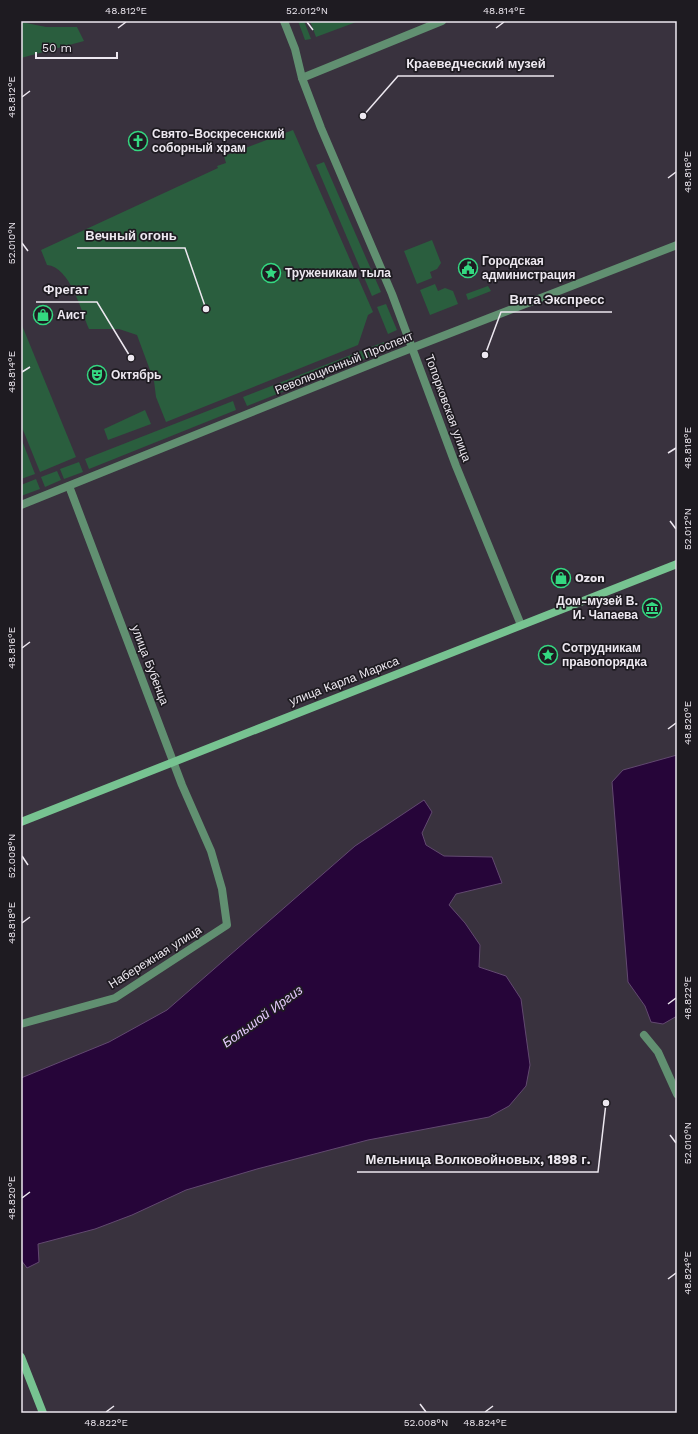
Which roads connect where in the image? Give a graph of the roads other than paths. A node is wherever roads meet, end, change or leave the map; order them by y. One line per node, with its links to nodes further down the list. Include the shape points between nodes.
1 (284, 21): 3 (street, Топорковская улица, via 295,49)
2 (442, 21): 3 (street)
3 (302, 78): 5 (street, Топорковская улица)
4 (677, 245): 5 (street, Революционный Проспект)
5 (414, 348): 6 (street, Революционный Проспект); 9 (street, Топорковская улица, via 456,466)
6 (69, 486): 7 (street, Революционный Проспект); 10 (street, улица Бубенца)
7 (21, 505)
8 (677, 564): 9 (main road, улица Карла Маркса)
9 (521, 625): 10 (main road, улица Карла Маркса)
10 (174, 760): 11 (main road, улица Карла Маркса); 12 (street, улица Бубенца, via 182,786)
11 (21, 822)
12 (211, 851): 13 (street, Набережная улица, via 222,889 227,925 115,998)
13 (21, 1024)
14 (644, 1036): 15 (street, via 658,1052)
15 (677, 1094)
16 (21, 1357): 17 (main road)
17 (43, 1413)

